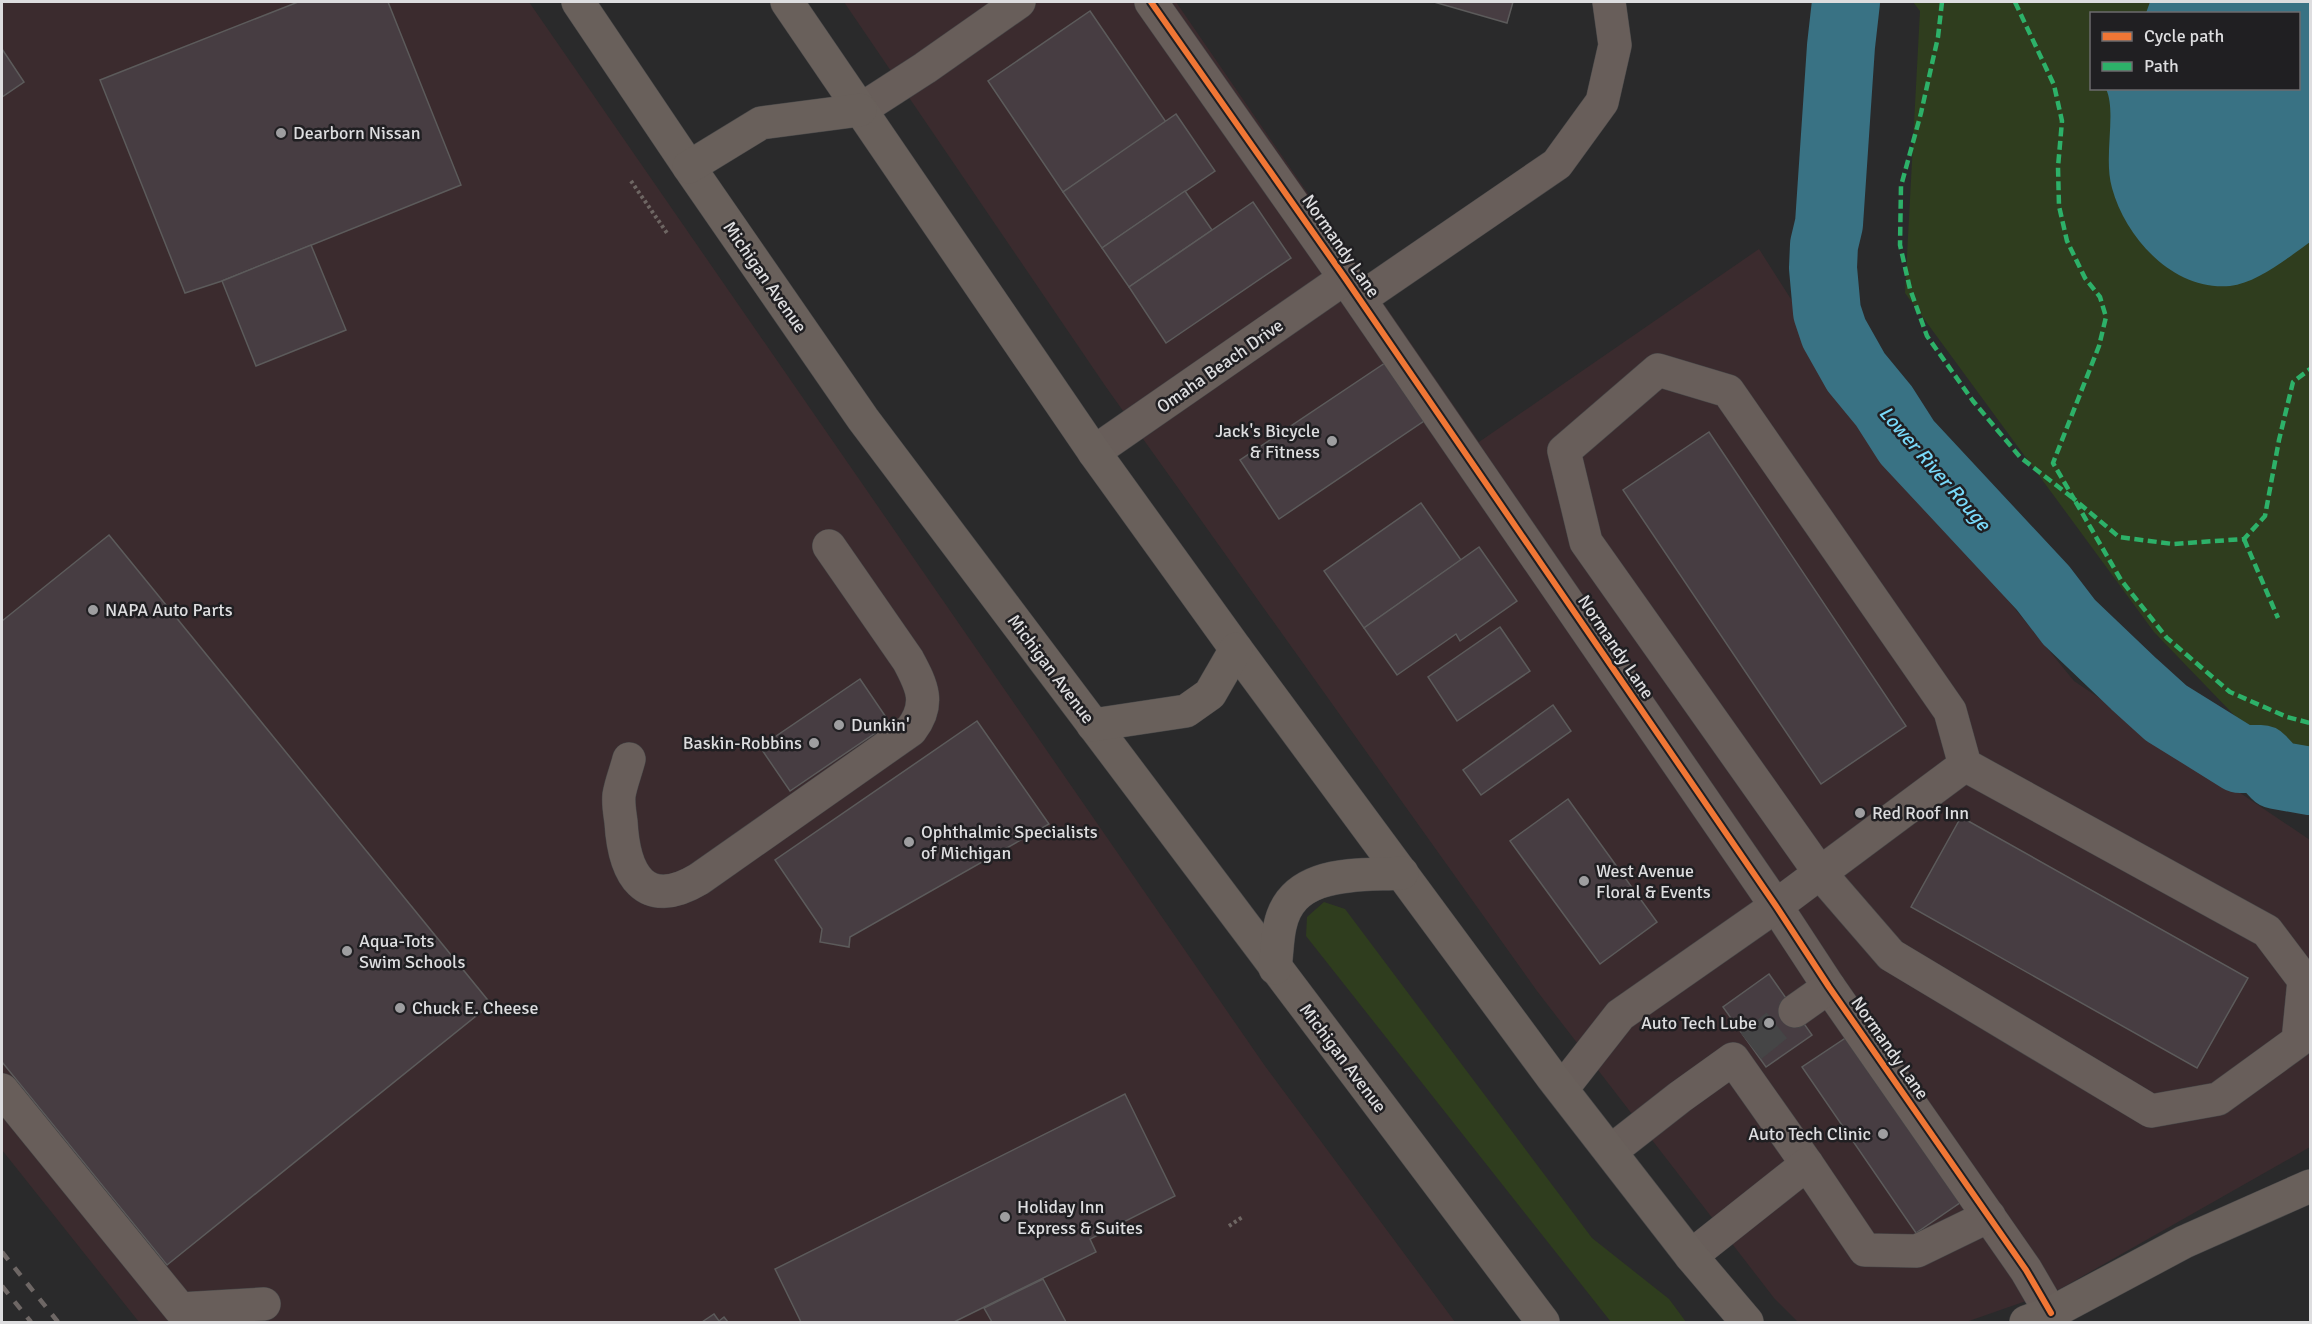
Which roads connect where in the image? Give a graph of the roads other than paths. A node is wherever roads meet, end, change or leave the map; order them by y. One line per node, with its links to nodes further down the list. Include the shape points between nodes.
1 (578, 2): 7 (main road, Michigan Avenue)
2 (787, 2): 6 (main road)
3 (1019, 2): 6 (street)
4 (1151, 2): 8 (street, Normandy Lane)
5 (1609, 2): 8 (street, Omaha Beach Drive, via 1615,45 1602,102 1557,164)
6 (860, 110): 7 (main road, via 761,123); 9 (main road)
7 (689, 167): 12 (main road, Michigan Avenue, via 863,419)
8 (1352, 288): 9 (street, Omaha Beach Drive); 17 (street, Normandy Lane)
9 (1094, 452): 11 (main road)
10 (829, 546): 13 (street, via 916,674 923,707 911,730 699,879 681,890 668,892 643,886 630,870 622,840 619,796)
11 (1236, 649): 12 (main road, via 1210,694 1186,711); 15 (main road)
12 (1093, 725): 18 (main road, Michigan Avenue)
13 (629, 759)
14 (1965, 765): 16 (street); 16 (street, via 2267,931 2304,980 2298,1041 2218,1099 2151,1111 1891,955); 16 (street, via 1950,711 1728,391 1658,370 1564,451 1586,542)
15 (1402, 873): 18 (main road, via 1328,879 1300,890 1280,925); 21 (main road)
16 (1820, 873): 17 (street)
17 (1776, 906): 19 (street, Normandy Lane); 21 (street, via 1620,1015)
18 (1275, 968): 30 (main road, Michigan Avenue)
19 (1829, 987): 20 (street); 26 (street, Normandy Lane)
20 (1795, 1011)
21 (1562, 1089): 23 (main road)
22 (2, 1090): 28 (street, via 180,1309)
23 (1611, 1151): 24 (street, via 1742,1053); 27 (main road)
24 (1807, 1164): 26 (street, via 1866,1250 1917,1251); 27 (street)
25 (2310, 1186): 29 (main road, via 2184,1242)
26 (1989, 1216): 29 (street, Normandy Lane, via 2026,1270)
27 (1691, 1256): 31 (main road)
28 (264, 1304)
29 (2038, 1318)
30 (1543, 1323)
31 (1747, 1323)

